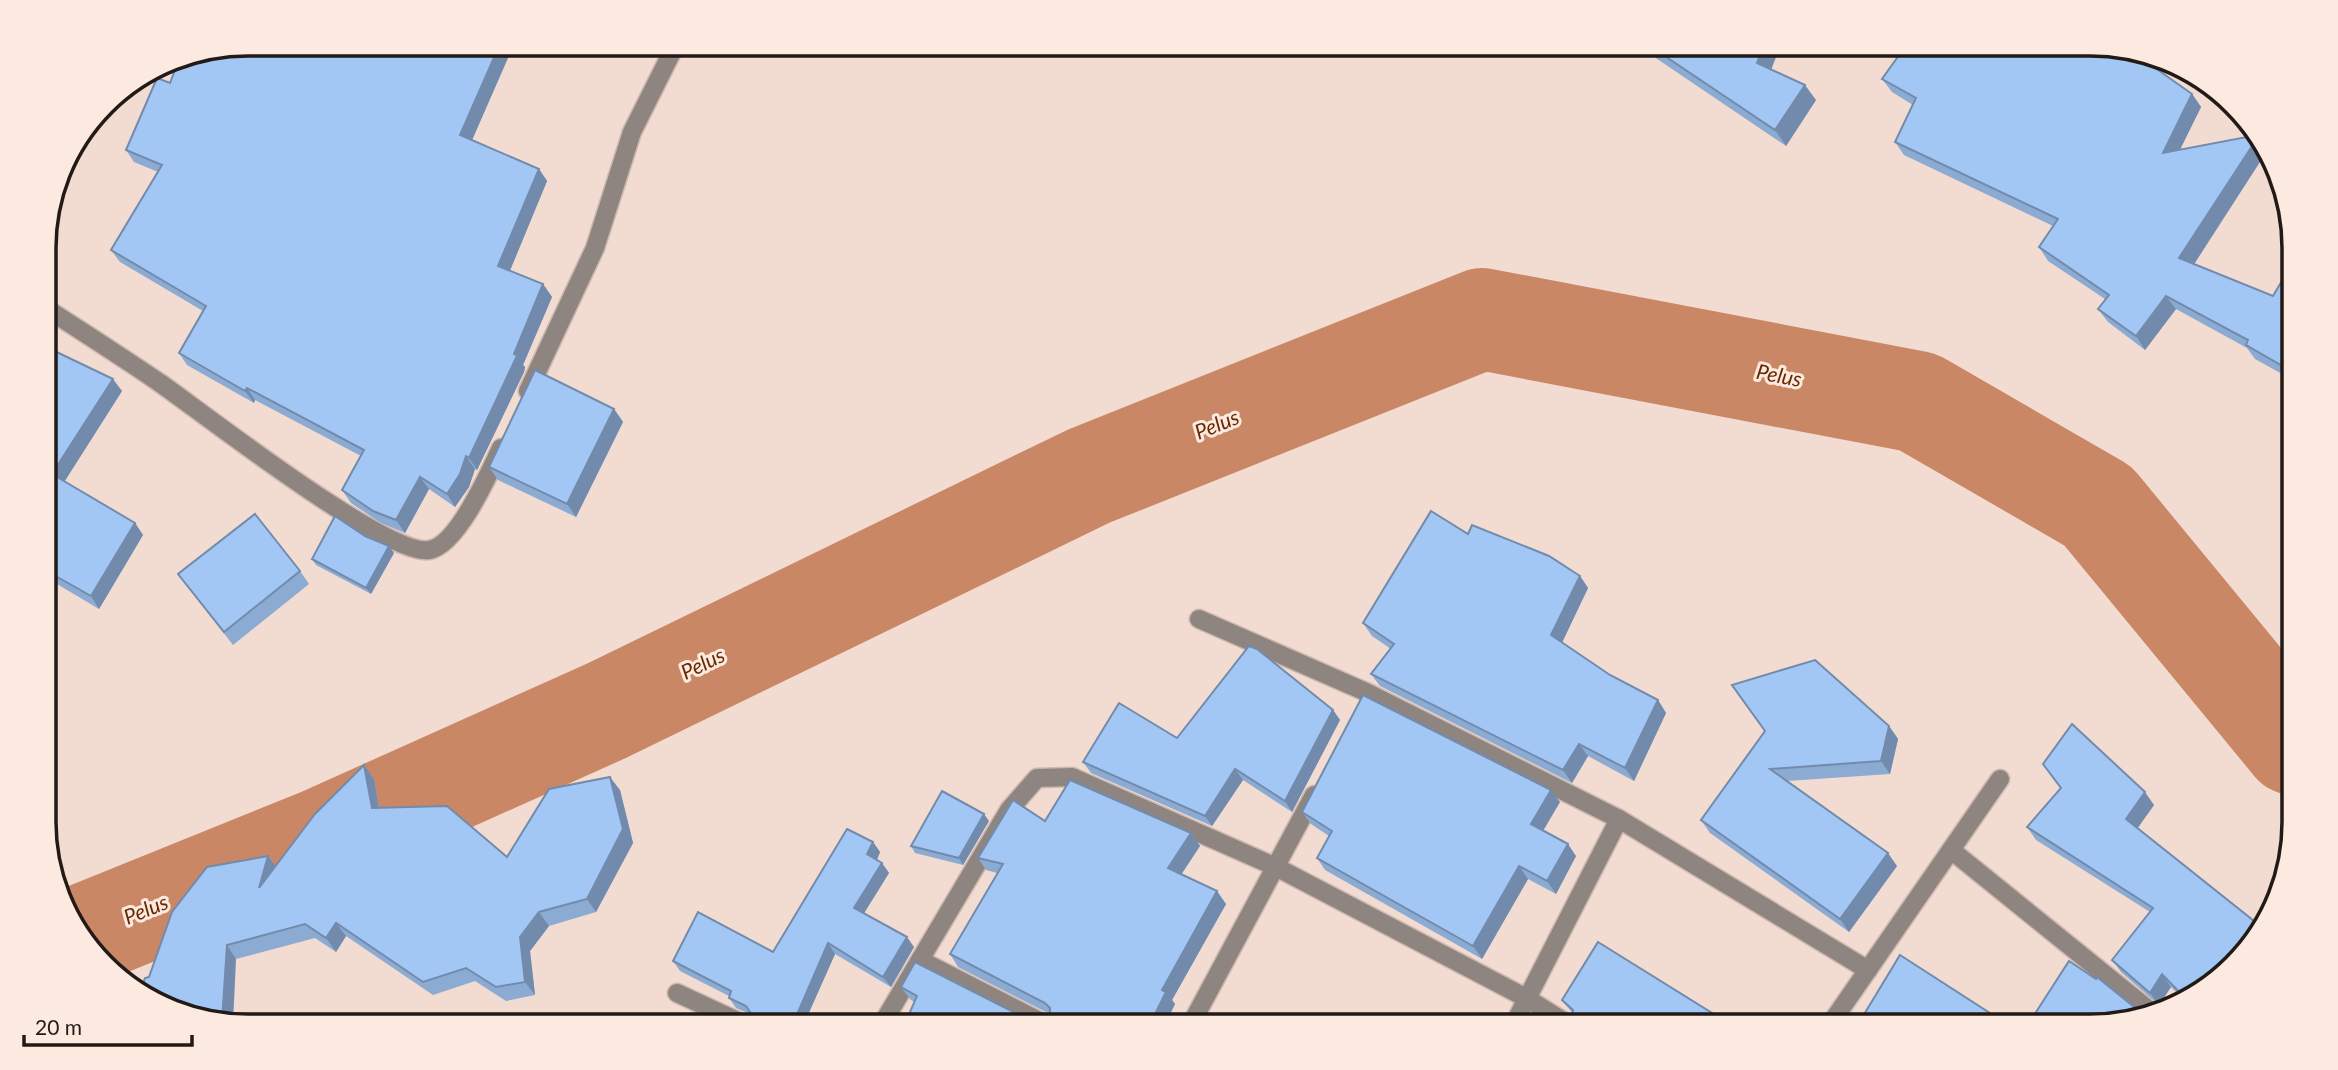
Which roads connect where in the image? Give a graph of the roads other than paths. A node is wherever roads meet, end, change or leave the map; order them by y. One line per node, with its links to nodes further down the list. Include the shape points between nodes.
1 (670, 56): 3 (street, via 632,132 595,248)
2 (56, 315): 4 (street, via 286,474 376,533 409,547 429,550 444,544 481,489)
3 (521, 405)
4 (510, 429)
5 (1199, 619): 6 (street)
6 (1366, 692): 7 (street); 10 (street)
7 (1356, 712)
8 (2000, 779): 11 (street)
9 (1321, 782): 12 (street)
10 (1619, 819): 14 (street); 16 (street)
11 (1951, 850): 14 (street); 17 (street)
12 (1276, 867): 13 (street, via 1072,777 1037,778 1009,810); 16 (street); 21 (street)
13 (920, 960): 19 (street); 20 (street)
14 (1868, 970): 24 (street)
15 (677, 993): 18 (street)
16 (1528, 999): 22 (street); 23 (street)
17 (2144, 1006)
18 (722, 1014)
19 (888, 1014)
20 (1026, 1014)
21 (1196, 1014)
22 (1520, 1014)
23 (1552, 1014)
24 (1837, 1014)

